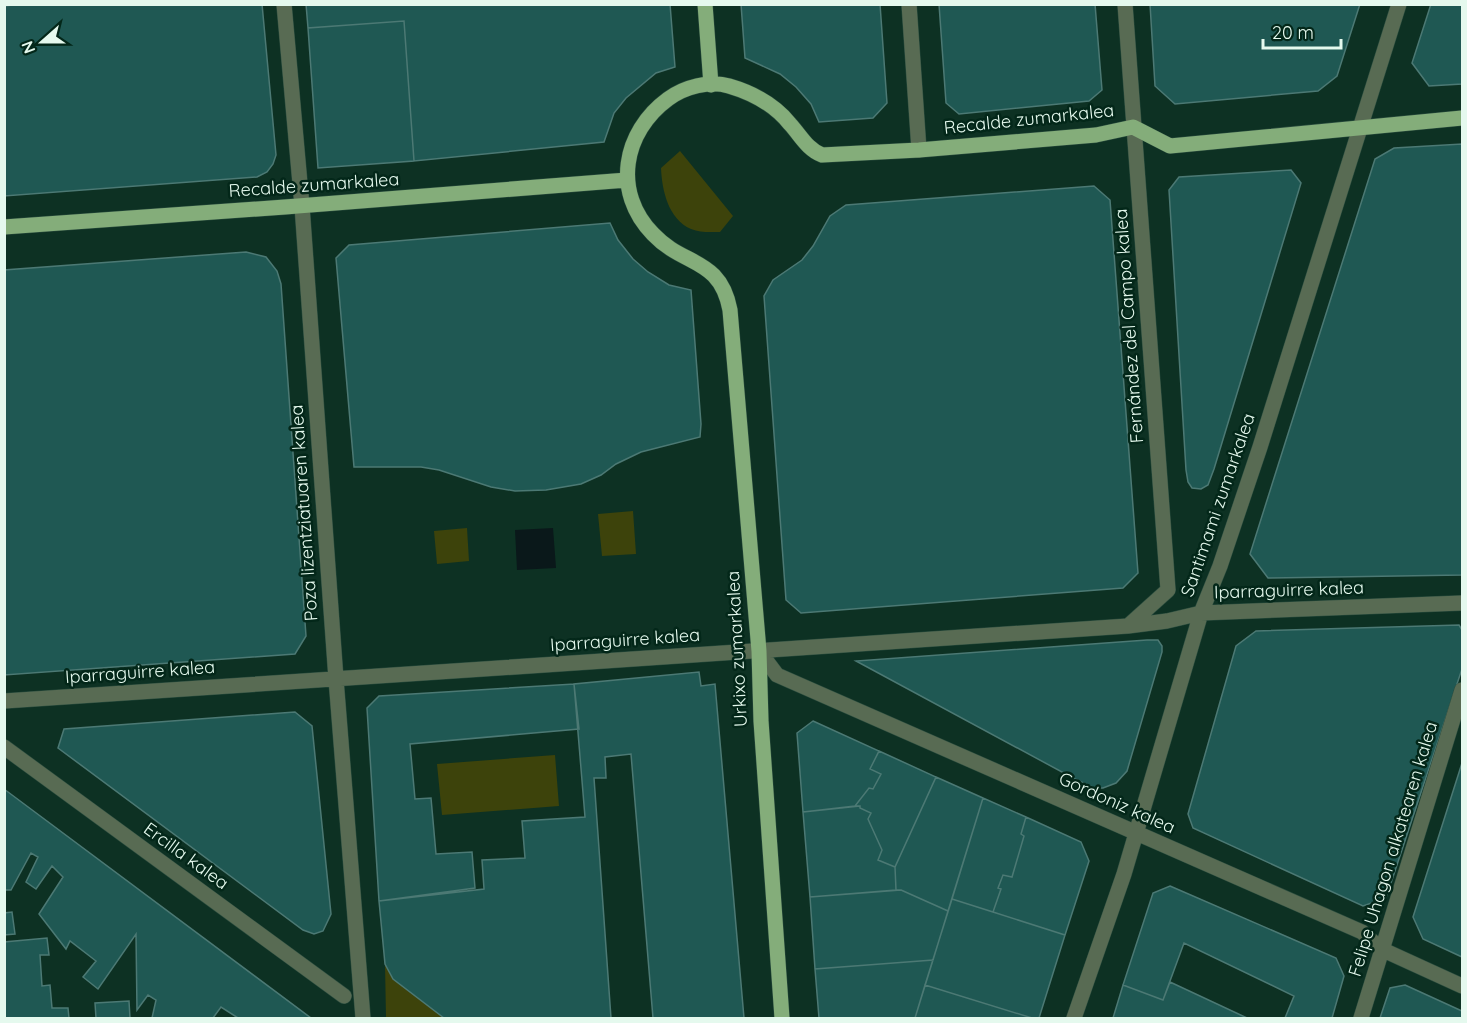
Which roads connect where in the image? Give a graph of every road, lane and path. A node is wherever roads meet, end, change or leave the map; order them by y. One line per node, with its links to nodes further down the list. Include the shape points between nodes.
1 (284, 4): 12 (street, Poza lizentziatuaren kalea)
2 (705, 4): 6 (main road)
3 (909, 4): 10 (street)
4 (1125, 4): 8 (street, Fernández del Campo kalea)
5 (1399, 4): 9 (street, Santimami zumarkalea)
6 (711, 85): 10 (main road, Recalde zumarkalea, via 736,88 771,104 811,151 822,155); 11 (main road, via 684,90 660,104 639,130 631,148)
7 (1462, 118): 9 (main road, Recalde zumarkalea)
8 (1133, 127): 9 (main road, Recalde zumarkalea, via 1170,146); 10 (main road, Recalde zumarkalea, via 1096,135); 16 (street, Fernández del Campo kalea, via 1168,590)
9 (1361, 128): 15 (street, Santimami zumarkalea, via 1256,458)
10 (919, 150)
11 (627, 180): 12 (main road, Recalde zumarkalea); 17 (main road, Urkixo zumarkalea, via 639,215 652,234 678,254 704,265 719,280 728,299)
12 (302, 206): 13 (main road, Recalde zumarkalea); 18 (street, Poza lizentziatuaren kalea)
13 (4, 226)
14 (1462, 603): 15 (street, Iparraguirre kalea)
15 (1201, 613): 16 (street, Iparraguirre kalea); 22 (street, Santimami zumarkalea)
16 (1128, 626): 17 (street, Iparraguirre kalea)
17 (759, 651): 18 (street, Iparraguirre kalea); 22 (street, Gordoniz kalea, via 777,675); 27 (main road, Urkixo zumarkalea)
18 (336, 679): 20 (street, Iparraguirre kalea); 26 (street, Poza lizentziatuaren kalea)
19 (1462, 690): 23 (street, Felipe Uhagon alkatearen kalea)
20 (4, 701)
21 (4, 747): 25 (street, Ercilla kalea)
22 (1136, 832): 23 (street, Gordoniz kalea, via 1362,932); 28 (street, Santimami zumarkalea)
23 (1381, 949): 24 (street, Gordoniz kalea); 29 (street, Felipe Uhagon alkatearen kalea)
24 (1462, 986)
25 (344, 996)
26 (370, 1018)
27 (782, 1018)
28 (1074, 1018)
29 (1361, 1018)

